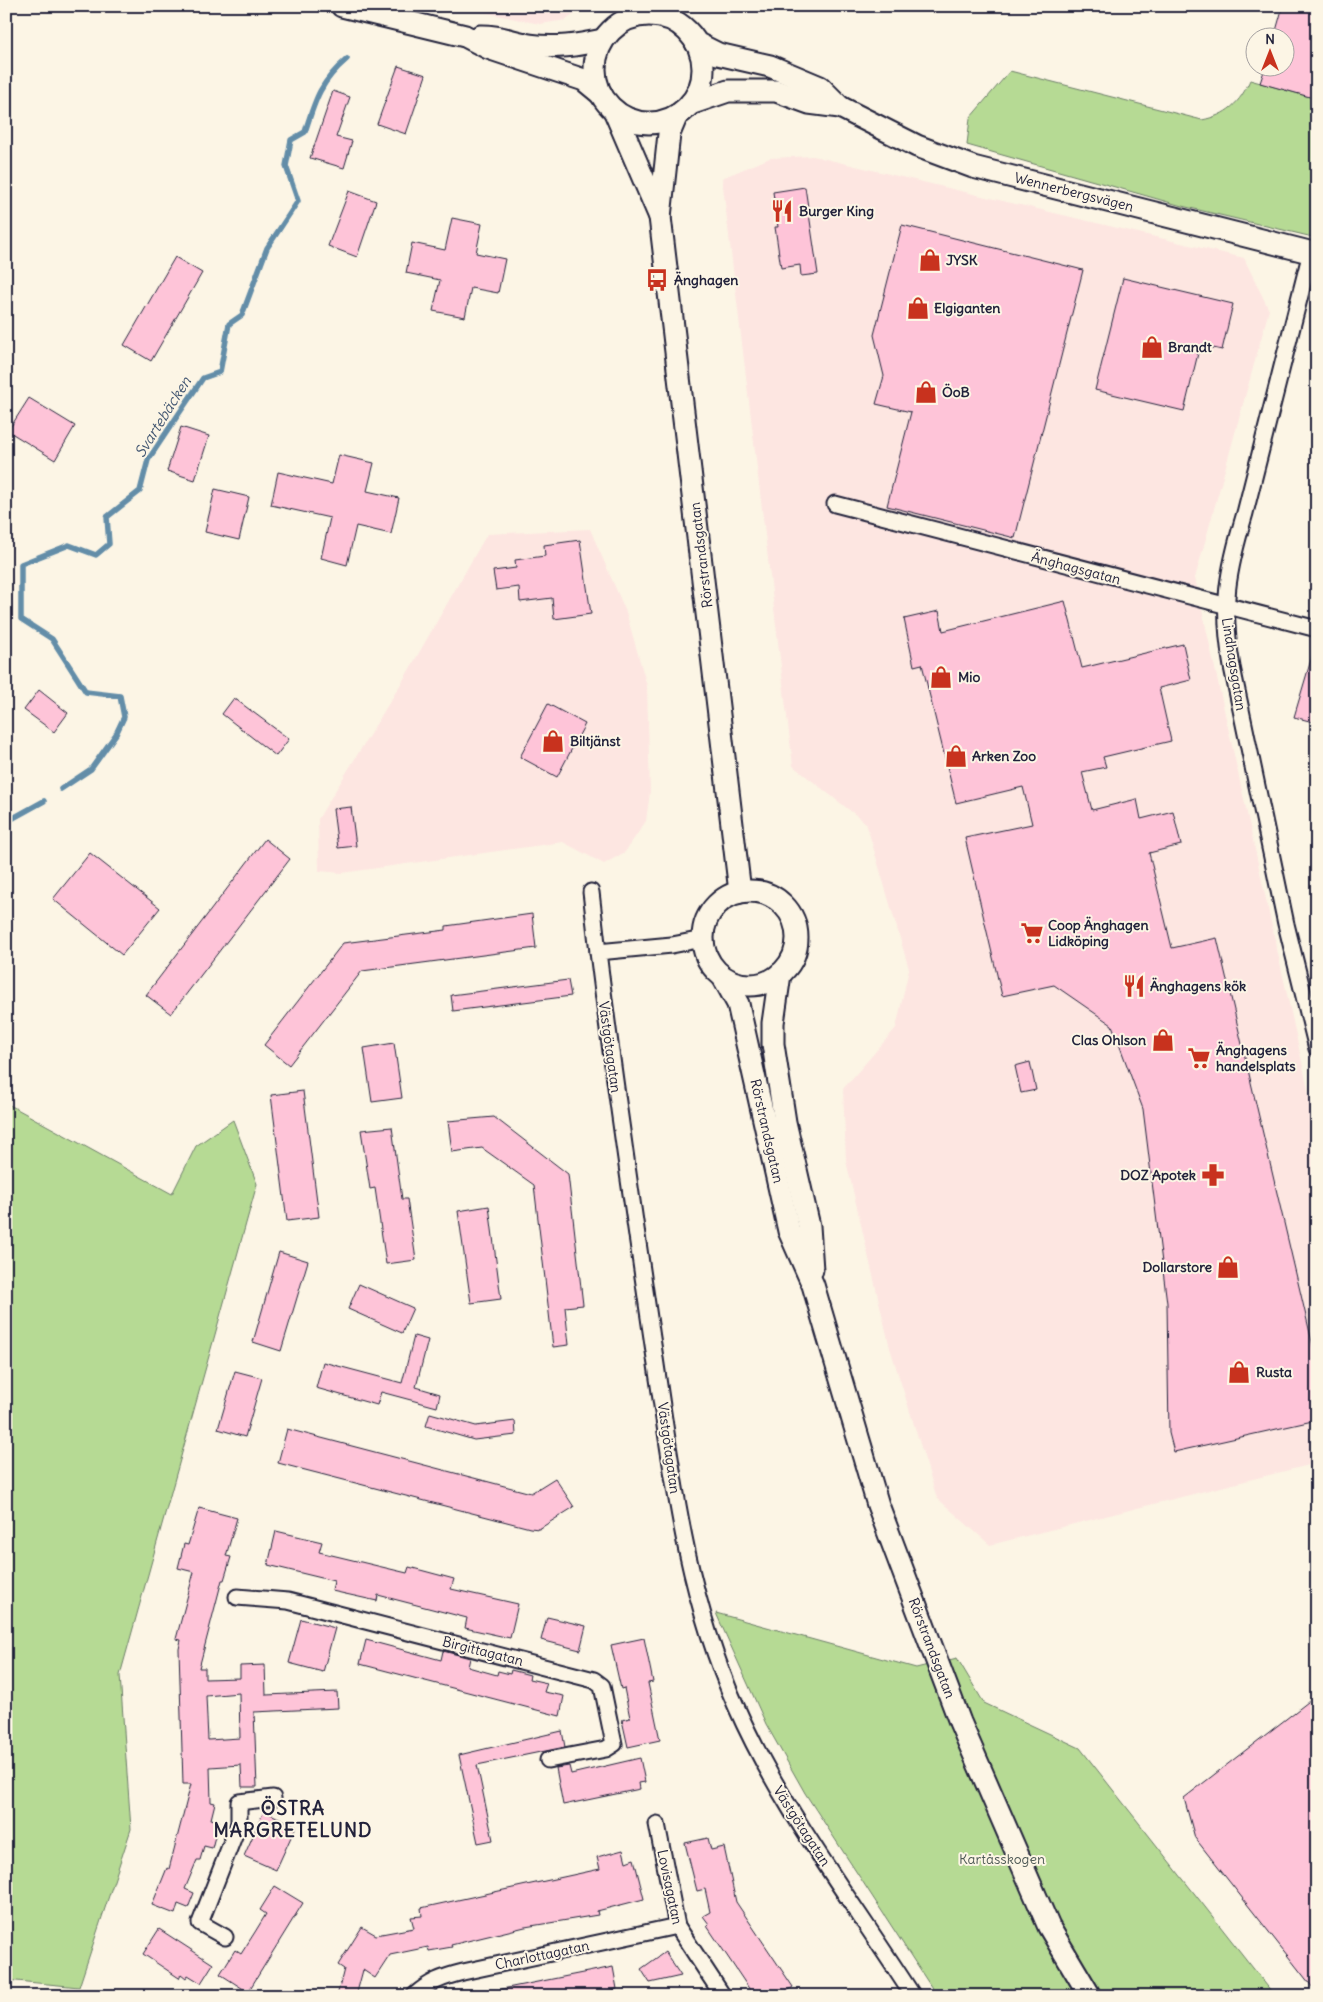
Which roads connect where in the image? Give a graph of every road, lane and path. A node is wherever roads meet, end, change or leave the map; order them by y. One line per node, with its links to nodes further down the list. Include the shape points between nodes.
1 (342, 6): 5 (main road, Wennerbergsvägen)
2 (627, 6): 4 (main road)
3 (678, 6): 6 (main road)
4 (608, 34): 5 (main road, Wennerbergsvägen, via 563,47 529,44 492,35); 6 (main road, Wennerbergsvägen, via 633,17 644,15 666,18); 7 (main road, via 597,53 595,67 596,81)
5 (465, 36): 7 (main road, Wennerbergsvägen, via 488,48 584,80)
6 (691, 36): 8 (main road, Wennerbergsvägen, via 718,54 770,66 820,87); 9 (main road, via 701,55 702,81)
7 (607, 102): 9 (main road, Wennerbergsvägen, via 628,119 645,123 662,121); 10 (main road, Rörstrandsgatan)
8 (840, 107): 9 (main road, Wennerbergsvägen, via 809,103 776,91 759,90 728,91); 11 (main road, Wennerbergsvägen, via 917,146 973,167)
9 (684, 109): 10 (main road, Rörstrandsgatan, via 669,134)
10 (660, 217): 16 (main road, Rörstrandsgatan)
11 (1314, 253): 13 (street, Lindhagsgatan, via 1232,555)
12 (835, 504): 13 (street, Änghagsgatan)
13 (1225, 606): 14 (street, Änghagsgatan); 21 (street, Lindhagsgatan, via 1226,637 1232,667 1286,924)
14 (1317, 629)
15 (591, 892): 18 (street, Västgötagatan)
16 (740, 892): 17 (main road, via 713,909); 19 (main road, Rörstrandsgatan, via 772,897 788,911 794,923 795,950)
17 (703, 939): 18 (street); 20 (main road, Rörstrandsgatan, via 712,966)
18 (598, 952): 31 (street, Västgötagatan, via 677,1506 696,1595 735,1705 764,1767)
19 (780, 974): 20 (main road, via 767,982 752,985); 22 (main road, Rörstrandsgatan, via 773,1044 785,1122 809,1226)
20 (723, 977): 22 (main road, Rörstrandsgatan, via 738,1004 789,1231)
21 (1317, 1049)
22 (813, 1285): 32 (main road, Rörstrandsgatan, via 878,1504 960,1722 1049,1927)
23 (236, 1597): 24 (street, Birgittagatan, via 288,1602 594,1680 602,1686 614,1744 606,1749)
24 (548, 1760)
25 (273, 1798): 28 (street, via 239,1802 239,1823 200,1923)
26 (657, 1824): 27 (street, Lovisagatan)
27 (677, 1926): 29 (street, Charlottagatan, via 438,1978); 30 (street, Lovisagatan)
28 (225, 1937)
29 (414, 1996)
30 (723, 1996)
31 (913, 1996)
32 (1090, 1996)

